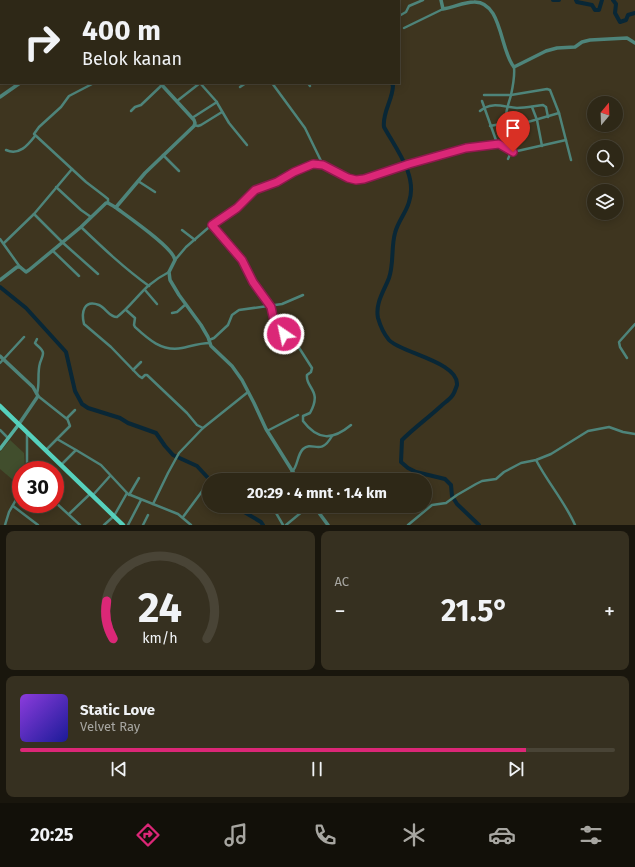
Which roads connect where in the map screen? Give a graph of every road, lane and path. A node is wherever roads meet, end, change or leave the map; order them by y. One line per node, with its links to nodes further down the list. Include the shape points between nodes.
1 (423, 0): 5 (street, via 410,6)
2 (441, 0): 4 (street)
3 (472, 1): 4 (street); 8 (street, via 485,5 495,15 503,43)
4 (442, 9): 6 (street)
5 (400, 15)
6 (404, 28)
7 (635, 43): 8 (street, via 627,38 590,40 575,47 546,51)
8 (514, 67): 18 (street)
9 (19, 84): 19 (street)
10 (92, 84): 37 (street, via 69,96 39,127 34,134)
11 (161, 84): 20 (street); 26 (street, via 141,105)
12 (199, 84): 20 (street)
13 (201, 84): 22 (street)
14 (244, 84): 16 (street)
15 (273, 84): 47 (street, via 305,128)
16 (240, 87)
17 (484, 95): 18 (street)
18 (511, 95): 23 (street); 29 (street, via 549,89)
19 (0, 97)
20 (176, 101): 31 (street)
21 (482, 101): 24 (street)
22 (217, 102): 28 (street); 31 (street)
23 (507, 106): 24 (street); 25 (street); 33 (street)
24 (485, 107): 27 (street); 35 (street)
25 (532, 107): 30 (street, via 545,106); 32 (street)
26 (131, 111)
27 (480, 111)
28 (222, 112): 34 (street, via 199,126); 40 (street)
29 (558, 113): 30 (street); 38 (street)
30 (548, 116): 32 (street)
31 (192, 118): 34 (street, via 195,121)
32 (537, 120): 36 (street); 41 (street)
33 (506, 123): 35 (street); 36 (street)
34 (194, 125): 44 (street)
35 (490, 126): 39 (street)
36 (507, 128): 43 (street, via 512,141)
37 (36, 136): 42 (street, via 18,151); 48 (street)
38 (566, 140): 41 (street); 46 (street)
39 (497, 143): 43 (street); 47 (street, via 464,148 364,179 348,178)
40 (247, 145)
41 (542, 146): 43 (street)
42 (6, 150)
43 (511, 152): 45 (street)
44 (162, 155): 49 (street); 50 (street)
45 (508, 159)
46 (571, 160)
47 (323, 165): 57 (street, via 313,164 255,190 237,208)
48 (72, 169): 51 (street); 53 (street, via 108,199)
49 (179, 171)
50 (138, 181): 52 (street); 54 (street)
51 (56, 187): 55 (street); 56 (street)
52 (155, 192)
53 (108, 203): 54 (street); 56 (street)
54 (115, 207): 65 (street, via 161,243 173,254)
55 (34, 214): 62 (street); 63 (street)
56 (91, 217): 58 (street)
57 (212, 225): 61 (street); 76 (street, via 242,260 253,282)
58 (81, 227): 62 (street); 71 (street)
59 (182, 230): 61 (street)
60 (0, 240): 63 (street)
61 (195, 240): 65 (street)
62 (62, 242): 64 (street); 68 (street)
63 (4, 244): 66 (street)
64 (52, 250): 66 (street, via 27,272); 69 (street)
65 (175, 260): 67 (street)
66 (20, 267): 70 (street)
67 (169, 272): 71 (street); 75 (street, via 170,280)
68 (98, 274)
69 (79, 276)
70 (0, 280)
71 (149, 286): 72 (street)
72 (145, 290): 74 (street); 77 (street)
73 (303, 295): 76 (street)
74 (156, 304)
75 (186, 304): 78 (street); 82 (street)
76 (270, 306): 82 (street, via 245,308 236,312 228,325); 102 (street, via 277,326 296,343 312,368 306,379 314,392 315,401 310,413 303,416 303,421 314,433)
77 (126, 310): 82 (street, via 134,317 135,327 152,341 166,348 175,349); 88 (street, via 116,318 100,306 90,304 84,309 83,320 86,326)
78 (172, 313)
79 (635, 324): 84 (street, via 619,342)
80 (24, 336): 85 (street)
81 (37, 339): 90 (street, via 35,343 43,353)
82 (209, 341): 89 (street, via 233,368)
83 (0, 356): 85 (street)
84 (627, 358)
85 (4, 359): 87 (street); 90 (street)
86 (141, 362): 88 (street)
87 (0, 363)
88 (133, 370): 97 (street, via 141,378 146,374)
89 (248, 391): 97 (street); 99 (street)
90 (37, 394): 94 (street); 95 (street)
91 (0, 406): 95 (main road)
92 (75, 410): 94 (street)
93 (298, 414): 99 (street)
94 (68, 420): 104 (street, via 70,426)
95 (18, 424): 100 (main road); 103 (main road)
96 (351, 425): 102 (street)
97 (202, 428): 121 (street, via 180,453)
98 (0, 430): 103 (street)
99 (267, 431): 113 (street)
100 (27, 433): 107 (main road); 109 (street)
101 (635, 434): 108 (street, via 609,427 597,429)
102 (332, 436): 113 (street, via 323,447 303,449)
103 (8, 438): 105 (main road)
104 (57, 439): 106 (street); 107 (street)
105 (0, 449)
106 (76, 450): 111 (street); 115 (street, via 100,465)
107 (46, 451): 110 (main road)
108 (536, 460): 142 (street, via 521,463 496,479 479,482 444,503 432,505); 143 (street)
109 (27, 461)
110 (57, 461)
111 (64, 462)
112 (64, 468): 118 (main road)
113 (292, 471): 114 (street)
114 (289, 473)
115 (110, 476): 118 (street); 119 (street)
116 (139, 478): 119 (street)
117 (202, 491): 131 (street)
118 (91, 494): 128 (street); 130 (main road)
119 (128, 494): 120 (street); 130 (street)
120 (141, 500): 121 (street); 138 (street)
121 (152, 504): 131 (street)
122 (12, 506): 133 (street)
123 (64, 510): 128 (street)
124 (22, 513): 134 (street)
125 (277, 513): 140 (street)
126 (300, 513): 140 (street)
127 (319, 513): 141 (street)
128 (69, 515): 135 (street)
129 (148, 515): 139 (street)
130 (114, 516): 136 (street); 137 (main road)
131 (183, 517): 132 (street)
132 (189, 524)
133 (5, 525)
134 (38, 525)
135 (80, 525)
136 (104, 525)
137 (123, 525)
138 (128, 525)
139 (143, 525)
140 (285, 525)
141 (328, 525)
142 (408, 525)
143 (575, 525)

